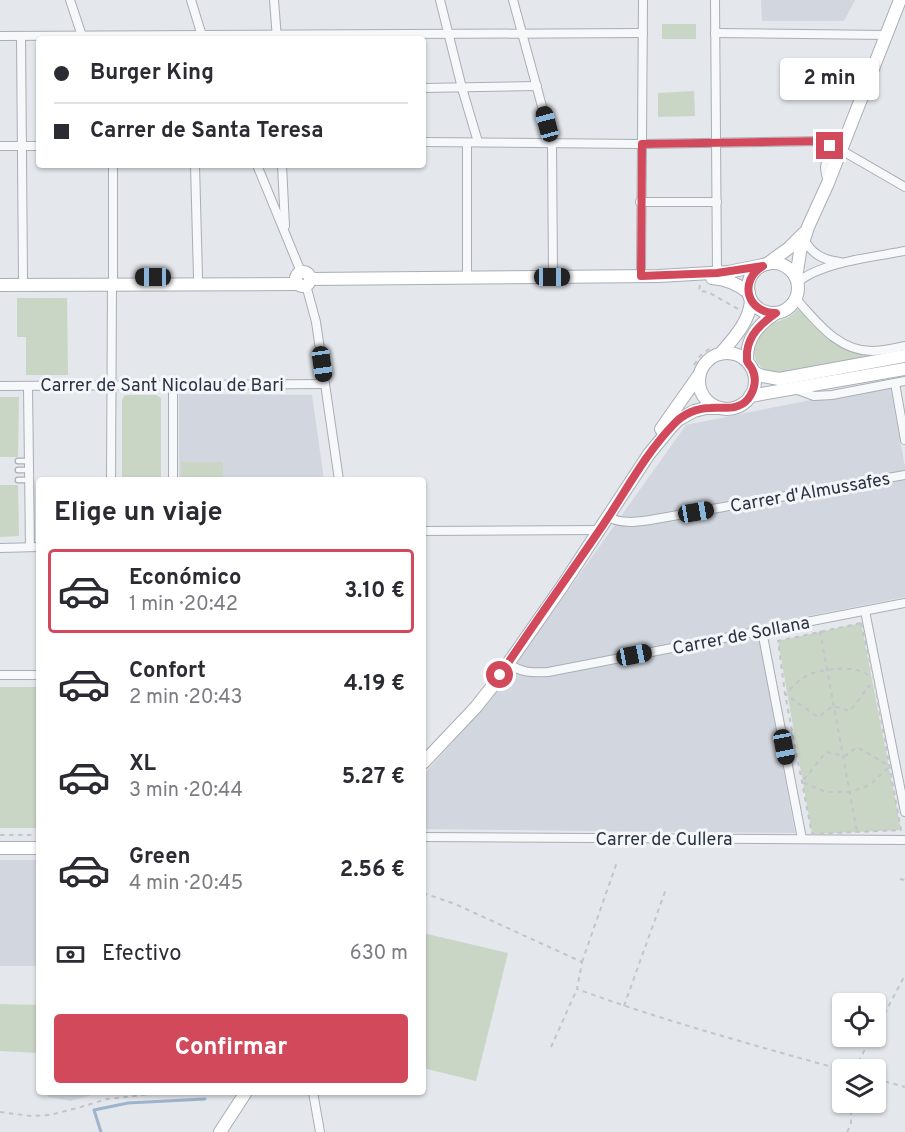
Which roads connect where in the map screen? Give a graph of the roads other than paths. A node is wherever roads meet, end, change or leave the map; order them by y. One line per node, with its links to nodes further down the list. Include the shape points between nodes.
1 (70, 0): 17 (street)
2 (191, 0): 18 (street)
3 (274, 0): 19 (street)
4 (440, 0): 12 (street)
5 (513, 0): 9 (street)
6 (643, 0): 10 (street)
7 (715, 0): 11 (street)
8 (900, 0): 13 (street)
9 (522, 33): 10 (street); 12 (street); 21 (street)
10 (643, 33): 29 (street)
11 (715, 33): 13 (street); 28 (street)
12 (448, 34): 20 (street); 23 (street)
13 (886, 35): 33 (street)
14 (0, 36): 15 (street)
15 (21, 36): 16 (street); 31 (street)
16 (36, 36)
17 (82, 36)
18 (203, 36)
19 (277, 36)
20 (334, 36)
21 (537, 86): 23 (street); 27 (street)
22 (426, 88): 23 (street)
23 (462, 88): 26 (street)
24 (426, 142): 25 (street)
25 (467, 142): 26 (street); 51 (street)
26 (477, 142): 27 (street)
27 (552, 143): 29 (street); 52 (street)
28 (716, 143): 29 (street); 38 (street, via 822,141 831,151 825,166); 41 (street)
29 (642, 144): 40 (street)
30 (0, 146): 31 (street)
31 (21, 146): 32 (street); 54 (street)
32 (36, 146)
33 (841, 150): 38 (street); 39 (street)
34 (113, 168): 57 (street)
35 (195, 168): 50 (street)
36 (258, 168): 42 (street)
37 (282, 168): 42 (street)
38 (828, 183): 43 (street)
39 (905, 187)
40 (640, 202): 41 (street); 48 (street)
41 (717, 202): 47 (street)
42 (285, 233): 55 (street)
43 (806, 233): 45 (street, via 812,252 828,260); 46 (street); 56 (street)
44 (905, 251): 45 (street)
45 (846, 262): 56 (street)
46 (764, 265): 47 (street); 56 (street, via 786,266); 59 (street, via 751,277)
47 (717, 273): 49 (street)
48 (641, 276): 49 (street); 52 (street)
49 (659, 276): 59 (street, via 723,279 735,283)
50 (198, 277): 55 (street); 57 (street)
51 (467, 277): 52 (street); 55 (street)
52 (552, 277)
53 (0, 278): 54 (street)
54 (23, 278): 57 (street)
55 (302, 279): 57 (street); 70 (street, via 316,322)
56 (797, 280): 60 (street)
57 (112, 281): 58 (street); 71 (street)
58 (0, 285)
59 (750, 296): 61 (street, via 759,309); 63 (street, via 747,318)
60 (796, 299): 61 (street, via 788,309); 62 (street, via 836,340 855,349)
61 (776, 313): 65 (street, via 754,333 748,345)
62 (905, 346)
63 (721, 353): 65 (street, via 735,353); 67 (street, via 706,360)
64 (905, 356): 65 (street, via 779,379 762,376)
65 (750, 366): 76 (street, via 755,380)
66 (905, 369): 75 (street)
67 (699, 375): 77 (street, via 703,396); 79 (street, via 654,440)
68 (905, 381): 69 (street)
69 (894, 383): 75 (street, via 832,395 814,396); 78 (street)
70 (324, 384): 72 (street, Carrer de Sant Nicolau de Bari); 86 (street)
71 (112, 385): 72 (street, Carrer de Sant Nicolau de Bari); 74 (street, Carrer de Sant Nicolau de Bari); 84 (street)
72 (173, 385): 85 (street)
73 (0, 386): 74 (street, Carrer de Sant Nicolau de Bari)
74 (28, 386): 82 (street)
75 (794, 389): 76 (street)
76 (750, 396): 77 (street, via 740,405)
77 (720, 408): 79 (street, via 702,408 686,415)
78 (905, 440)
79 (649, 454): 88 (street)
80 (18, 461): 82 (lane)
81 (18, 470): 82 (lane)
82 (29, 470): 87 (lane); 91 (street)
83 (905, 475): 88 (street, Carrer d'Almussafes, via 650,520 626,522)
84 (111, 477)
85 (174, 477)
86 (339, 477)
87 (18, 480)
88 (608, 517): 89 (street)
89 (599, 530): 90 (street); 96 (street)
90 (426, 531)
91 (35, 547): 92 (street)
92 (0, 548)
93 (905, 603): 94 (street, Carrer de Sollana)
94 (865, 611): 95 (street, Carrer de Sollana); 100 (street, via 893,768)
95 (762, 631): 96 (street, Carrer de Sollana, via 548,672 532,673); 102 (street)
96 (508, 663): 99 (street, via 476,707)
97 (0, 675): 98 (street)
98 (36, 675)
99 (426, 760)
100 (905, 812)
101 (426, 837): 102 (street, Carrer de Cullera)
102 (802, 839): 103 (street, Carrer de Cullera)
103 (905, 840)
104 (0, 848): 105 (street)
105 (36, 848)
106 (244, 1095): 108 (street)
107 (314, 1095): 109 (street)
108 (220, 1132)
109 (320, 1132)

